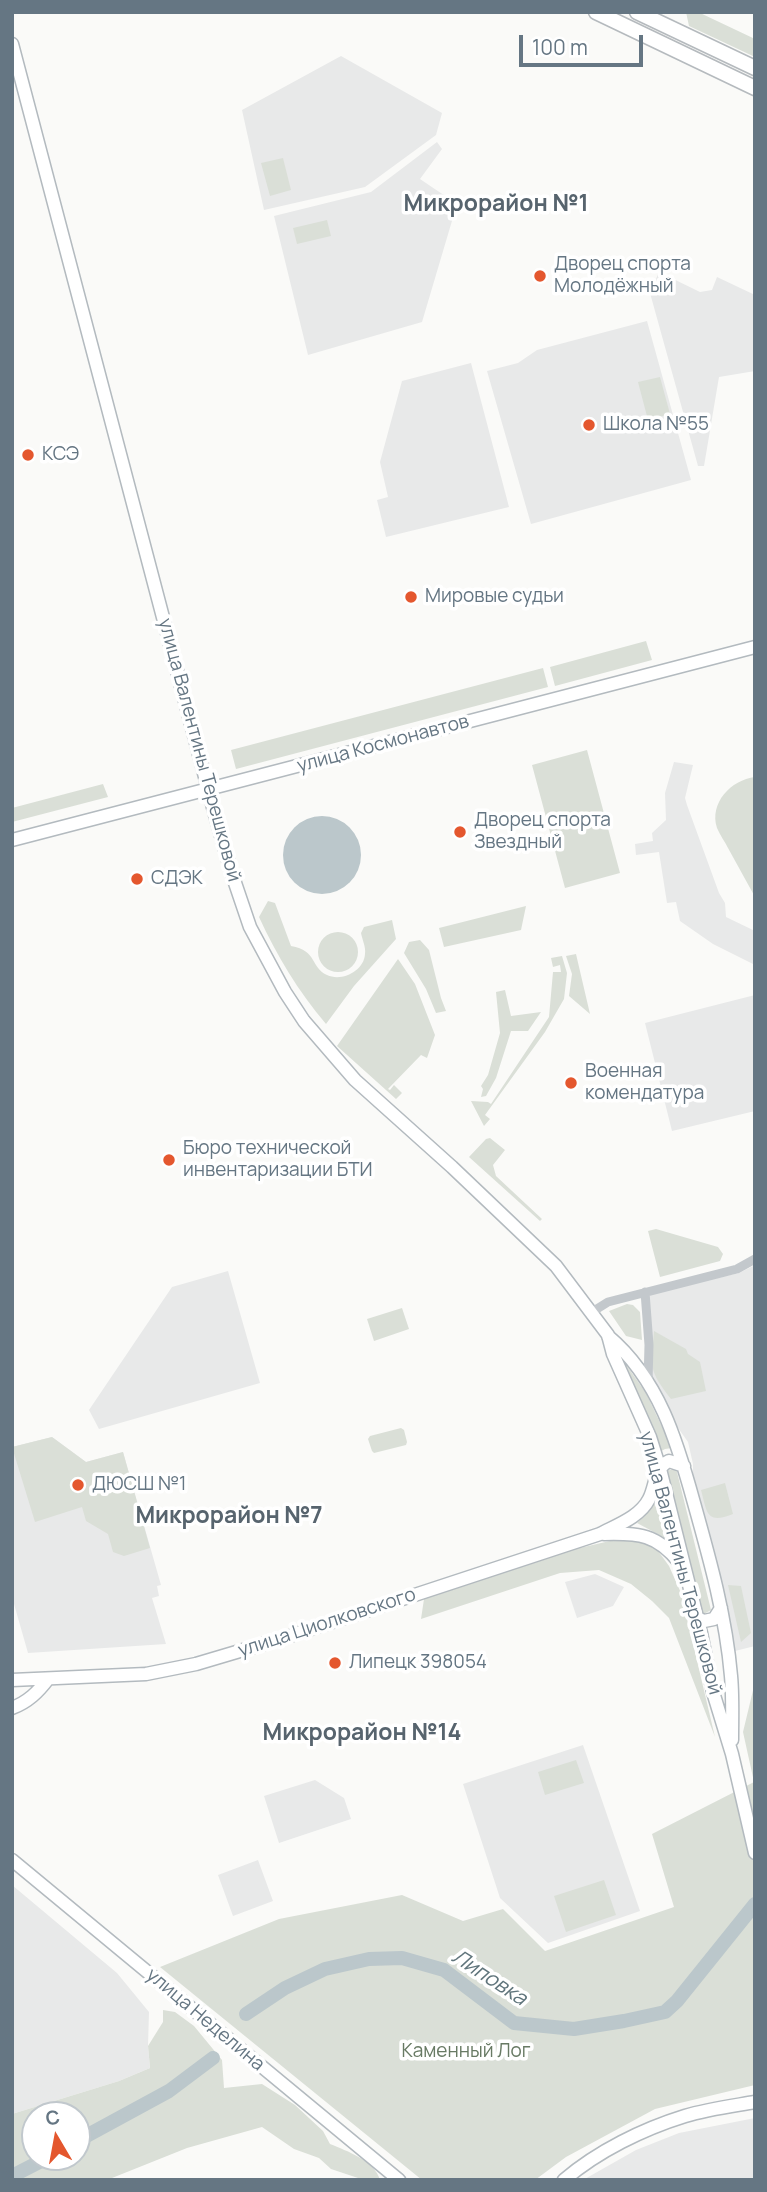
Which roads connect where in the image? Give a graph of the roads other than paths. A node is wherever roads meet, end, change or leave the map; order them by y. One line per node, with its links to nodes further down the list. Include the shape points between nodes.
1 (596, 12): 6 (main road)
2 (637, 12): 3 (main road)
3 (654, 16): 5 (main road)
4 (12, 44): 8 (main road, улица Валентины Терешковой)
5 (755, 68)
6 (755, 88)
7 (755, 647): 8 (main road, улица Космонавтов)
8 (208, 789): 9 (main road, улица Космонавтов); 14 (main road, улица Валентины Терешковой, via 245,914 304,1021 355,1080 556,1266)
9 (12, 841)
10 (755, 1259): 11 (street, via 737,1269)
11 (645, 1293): 12 (street); 13 (street)
12 (625, 1298): 13 (street, via 640,1300); 14 (street)
13 (646, 1308): 16 (street)
14 (592, 1312): 15 (main road, улица Валентины Терешковой)
15 (607, 1335): 16 (main road, улица Валентины Терешковой, via 637,1364); 18 (main road, улица Валентины Терешковой)
16 (648, 1382): 17 (main road, улица Валентины Терешковой)
17 (684, 1466): 18 (main road, via 669,1461); 21 (main road, улица Валентины Терешковой)
18 (660, 1469): 19 (main road, via 649,1501 632,1518); 20 (main road, улица Валентины Терешковой)
19 (600, 1534): 20 (main road, via 645,1535 670,1550); 25 (main road, улица Циолковского, via 196,1664 146,1674)
20 (684, 1568): 22 (main road, улица Валентины Терешковой)
21 (721, 1608): 22 (main road, via 714,1619); 24 (main road, улица Валентины Терешковой)
22 (697, 1618): 23 (main road, улица Валентины Терешковой)
23 (701, 1633): 24 (main road, via 711,1643); 28 (main road, улица Валентины Терешковой)
24 (728, 1648): 28 (main road, улица Валентины Терешковой)
25 (48, 1679): 26 (main road, улица Циолковского); 27 (main road)
26 (12, 1680)
27 (15, 1706)
28 (733, 1758): 29 (main road, улица Валентины Терешковой)
29 (755, 1853)
30 (12, 1860): 32 (main road, улица Неделина)
31 (755, 2102): 33 (main road, via 684,2116 601,2154)
32 (399, 2180)
33 (564, 2180)

